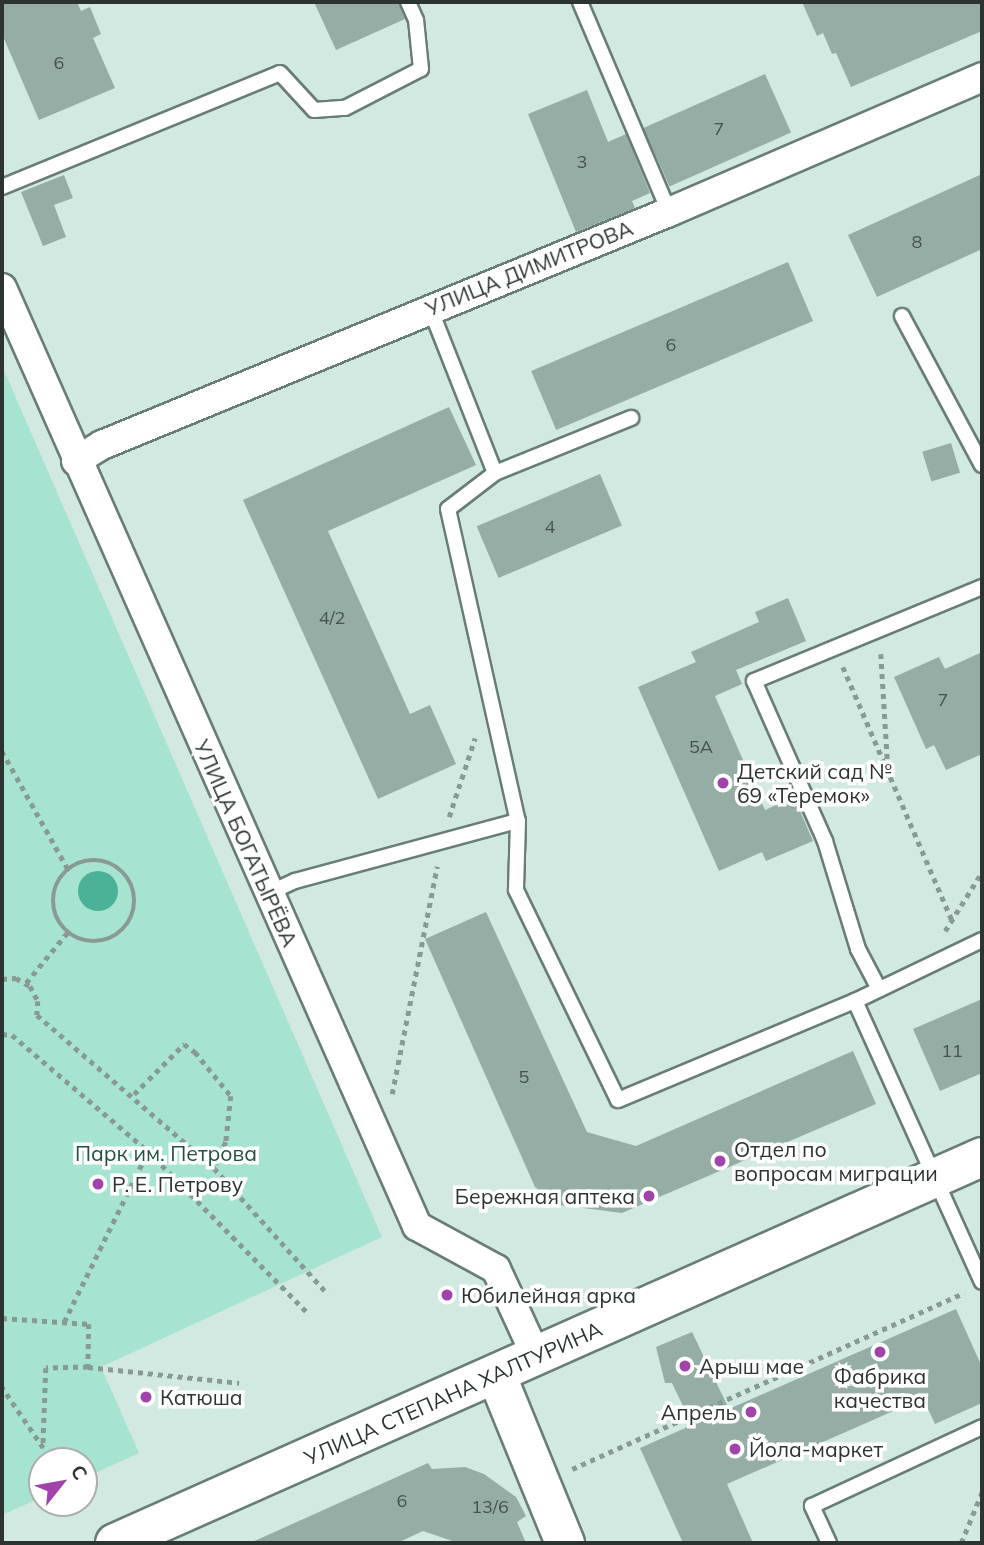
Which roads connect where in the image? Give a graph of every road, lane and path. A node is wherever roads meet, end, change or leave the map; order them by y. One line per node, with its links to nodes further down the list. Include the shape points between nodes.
1 (408, 2): 4 (lane, via 416,20 421,69 345,108 314,110 280,73)
2 (580, 2): 5 (lane)
3 (982, 77): 5 (street, УЛИЦА ДИМИТРОВА)
4 (2, 187)
5 (669, 212): 7 (street, УЛИЦА ДИМИТРОВА)
6 (2, 288): 10 (street, УЛИЦА БОГАТЫРЁВА)
7 (430, 308): 10 (street, УЛИЦА ДИМИТРОВА, via 102,445); 12 (lane)
8 (902, 316): 11 (lane)
9 (631, 418): 12 (lane)
10 (76, 461): 23 (street, УЛИЦА БОГАТЫРЁВА)
11 (982, 465)
12 (495, 473): 16 (lane, via 448,509)
13 (982, 587): 14 (lane)
14 (880, 632): 15 (lane); 18 (path)
15 (836, 650): 18 (path); 30 (lane, via 754,681 825,841 858,948)
16 (489, 694): 19 (lane); 20 (path)
17 (2, 751): 21 (path)
18 (888, 772): 24 (path)
19 (518, 821): 20 (lane); 31 (lane, via 516,890 618,1100)
20 (441, 843): 23 (lane, via 295,881); 34 (path)
21 (68, 869): 25 (path, via 58,881 53,904); 25 (path, via 91,860 107,862 127,875 135,898 131,921 113,938 89,942)
22 (982, 873): 24 (path)
23 (269, 893): 44 (street, УЛИЦА БОГАТЫРЁВА, via 417,1227 496,1269)
24 (952, 920): 27 (path)
25 (67, 933): 29 (path)
26 (982, 940): 27 (lane)
27 (922, 969): 30 (lane)
28 (2, 979): 29 (path)
29 (26, 983): 33 (path, via 36,996 37,1016)
30 (879, 989): 31 (lane)
31 (855, 1001): 38 (lane)
32 (2, 1034): 35 (path, via 12,1035)
33 (134, 1094): 37 (path); 37 (path, via 184,1044 195,1052 231,1096 226,1142)
34 (391, 1101)
35 (148, 1152): 41 (path); 43 (path)
36 (982, 1157): 38 (street, УЛИЦА СТЕПАНА ХАЛТУРИНА)
37 (215, 1168): 40 (path)
38 (935, 1178): 39 (lane); 44 (street, УЛИЦА СТЕПАНА ХАЛТУРИНА)
39 (976, 1286): 50 (path)
40 (328, 1294)
41 (307, 1312)
42 (2, 1318): 43 (path)
43 (64, 1322): 45 (path, via 89,1324)
44 (536, 1356): 46 (street, УЛИЦА СТЕПАНА ХАЛТУРИНА)
45 (88, 1367): 47 (path); 48 (path, via 46,1368 43,1448)
46 (496, 1374): 52 (street, УЛИЦА СТЕПАНА ХАЛТУРИНА); 53 (street)
47 (239, 1383)
48 (2, 1388)
49 (982, 1427): 54 (lane, via 812,1506)
50 (562, 1473)
51 (982, 1492): 55 (path)
52 (115, 1543)
53 (565, 1543)
54 (829, 1543)
55 (961, 1543)

